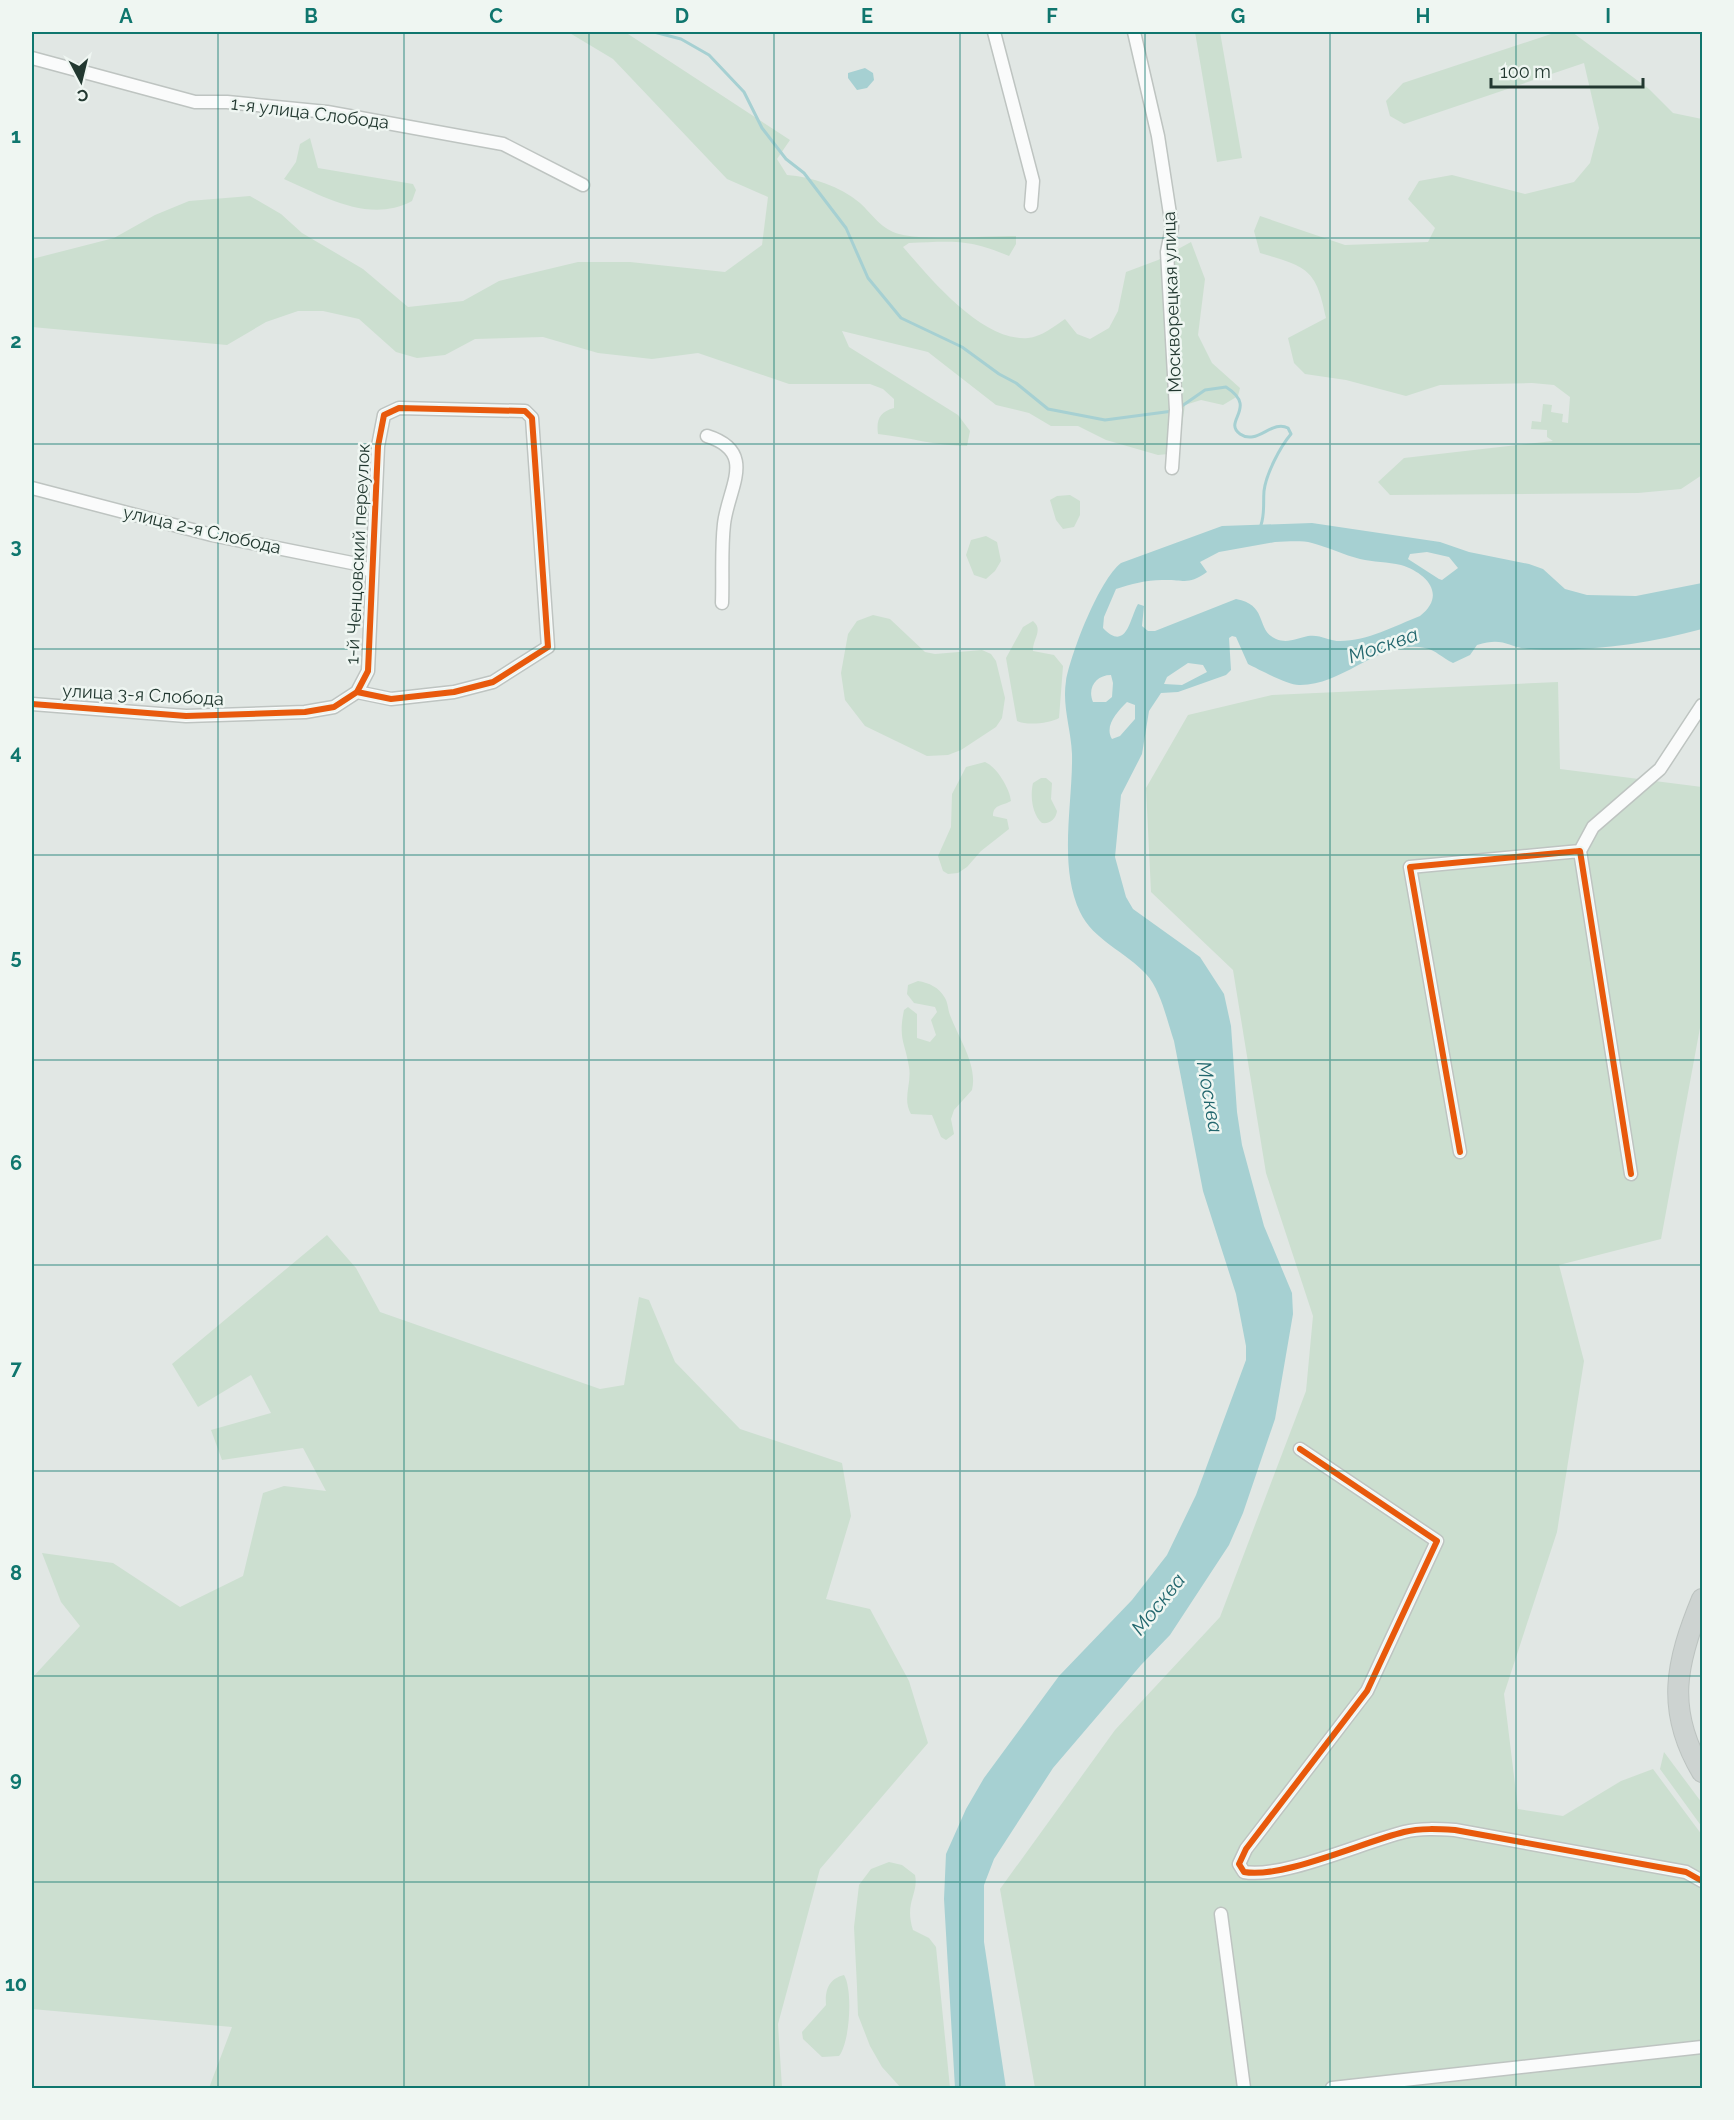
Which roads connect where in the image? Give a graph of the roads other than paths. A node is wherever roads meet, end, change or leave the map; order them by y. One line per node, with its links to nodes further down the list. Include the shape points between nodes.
1 (994, 32): 5 (street, via 1033,181)
2 (1134, 32): 7 (street, Москворецкая улица, via 1158,136 1172,227 1167,252 1176,410)
3 (32, 58): 4 (street, 1-я улица Слобода, via 195,102 327,112 503,144)
4 (583, 185)
5 (1031, 206)
6 (706, 436): 10 (street, via 724,441 737,464 724,522)
7 (1172, 468)
8 (32, 488): 9 (street, улица 2-я Слобода, via 212,535 357,564)
9 (372, 572): 11 (street, 1-й Ченцовский переулок, via 368,671); 11 (street, 1-й Ченцовский переулок, via 378,446 384,415 399,408 525,411 532,417 548,647 493,682 454,692 391,699)
10 (722, 603)
11 (357, 692): 12 (street, улица 3-я Слобода, via 334,706 305,712 186,716)
12 (32, 704)
13 (1702, 705): 14 (street, via 1660,770 1593,827)
14 (1580, 850): 15 (street, via 1410,867); 16 (street)
15 (1460, 1152)
16 (1631, 1174)
17 (1300, 1449): 20 (street, via 1437,1541 1367,1691 1246,1849 1239,1864 1244,1872 1257,1874 1284,1868 1405,1832 1429,1829 1455,1830 1686,1872)
18 (1702, 1599): 19 (main road, via 1681,1660 1677,1686 1681,1724)
19 (1702, 1772)
20 (1702, 1881)
21 (1221, 1914): 23 (street)
22 (1702, 2047): 24 (street)
23 (1244, 2088)
24 (1332, 2088)

